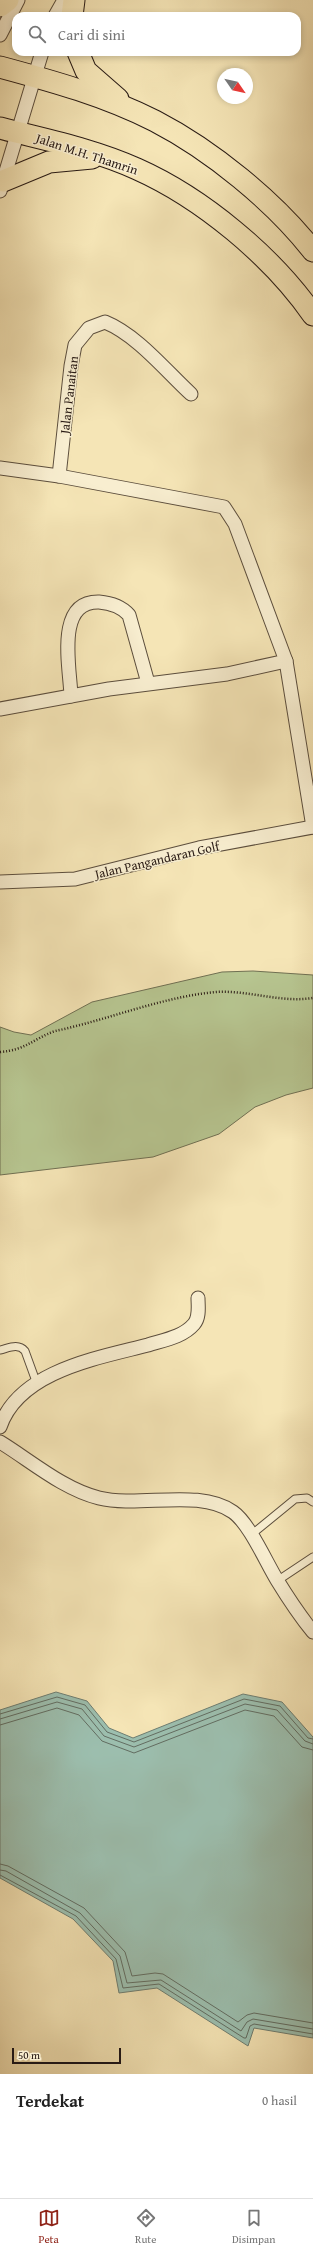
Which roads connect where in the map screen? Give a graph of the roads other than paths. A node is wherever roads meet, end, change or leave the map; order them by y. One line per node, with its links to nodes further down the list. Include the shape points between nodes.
1 (8, 0): 5 (main road)
2 (18, 0): 8 (street)
3 (64, 0): 6 (street)
4 (74, 0): 7 (main road)
5 (0, 6)
6 (57, 12)
7 (72, 12)
8 (0, 35)
9 (41, 56): 12 (street)
10 (80, 56): 13 (main road, via 86,71)
11 (0, 67): 12 (main road)
12 (36, 77): 13 (main road, via 71,87); 14 (street)
13 (136, 112): 17 (main road, via 200,148 245,182)
14 (9, 130): 15 (main road, Jalan M.H. Thamrin); 16 (street)
15 (107, 158): 16 (main road, via 49,162); 18 (main road, Jalan M.H. Thamrin, via 136,168 175,188 229,227 265,260)
16 (1, 186)
17 (313, 251)
18 (313, 315)
19 (191, 394): 21 (street, Jalan Panaitan, via 117,327 105,322 89,328 75,345)
20 (0, 468): 21 (street)
21 (59, 476): 22 (street, via 224,507 235,524)
22 (286, 660): 23 (street, via 227,674); 26 (street)
23 (148, 684): 24 (street); 24 (street, via 129,615 124,608 96,602 82,605 76,610 68,629)
24 (71, 696): 25 (street)
25 (0, 709)
26 (313, 827): 27 (street, Jalan Pangandaran Golf, via 198,848 75,878)
27 (0, 882)
28 (198, 1298): 30 (street, via 199,1311 195,1323 179,1336 68,1367)
29 (0, 1350): 30 (lane, via 22,1347)
30 (37, 1384): 31 (street, via 16,1401)
31 (0, 1424)
32 (0, 1442): 34 (street, via 51,1476 98,1498 136,1502 201,1501 233,1511 244,1522)
33 (313, 1502): 34 (lane, via 307,1498 295,1499)
34 (251, 1536): 36 (street)
35 (313, 1557): 36 (lane)
36 (277, 1581): 37 (street)
37 (313, 1632)

